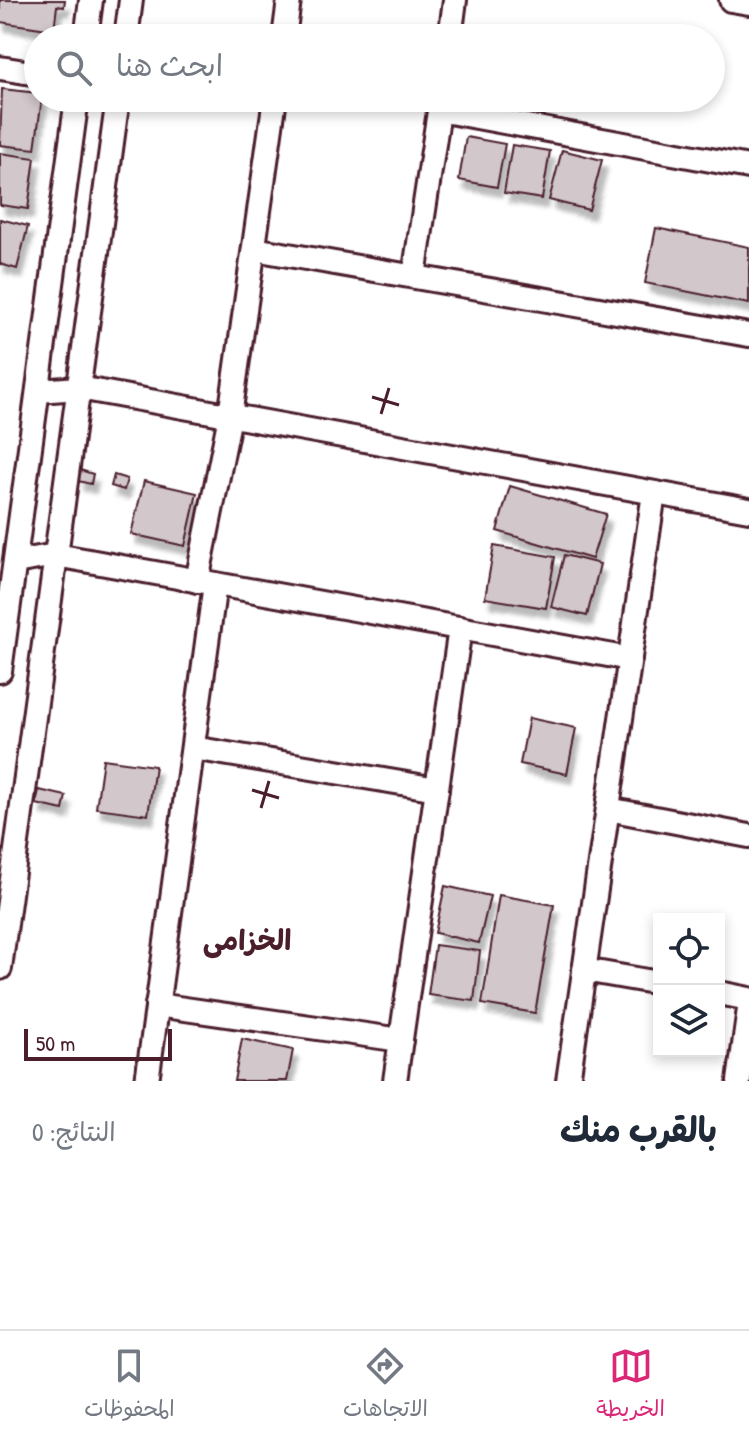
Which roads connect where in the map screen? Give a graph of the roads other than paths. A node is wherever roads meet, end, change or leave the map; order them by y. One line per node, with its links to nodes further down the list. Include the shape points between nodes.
1 (91, 0): 7 (street)
2 (131, 0): 8 (street)
3 (289, 0): 9 (street)
4 (455, 0): 10 (street)
5 (731, 0): 6 (street)
6 (749, 3)
7 (88, 24)
8 (128, 24)
9 (286, 24)
10 (452, 24)
11 (0, 68): 12 (street)
12 (24, 72)
13 (75, 112): 23 (street)
14 (116, 112): 22 (street)
15 (273, 112): 19 (street)
16 (439, 112): 20 (street)
17 (479, 112): 18 (street)
18 (749, 167)
19 (254, 249): 20 (street); 24 (street)
20 (414, 276): 21 (street)
21 (749, 335)
22 (79, 388): 23 (street); 24 (street); 27 (street)
23 (38, 391): 28 (street)
24 (230, 416): 25 (street); 29 (street)
25 (654, 493): 26 (street); 31 (street)
26 (749, 510)
27 (56, 555): 28 (street); 29 (street); 37 (street)
28 (15, 562): 32 (street)
29 (206, 582): 30 (street); 33 (street)
30 (460, 628): 31 (street); 34 (street)
31 (630, 659): 35 (street)
32 (0, 671)
33 (193, 748): 34 (street); 43 (street)
34 (437, 789): 45 (street)
35 (608, 809): 36 (street); 39 (street)
36 (749, 836)
37 (2, 934): 38 (street)
38 (0, 968)
39 (584, 970): 40 (street); 48 (street)
40 (653, 982)
41 (725, 994): 42 (street)
42 (749, 999)
43 (157, 1005): 45 (street); 46 (street)
44 (749, 1009): 49 (street)
45 (401, 1040): 47 (street)
46 (147, 1081)
47 (395, 1081)
48 (568, 1081)
49 (739, 1081)

